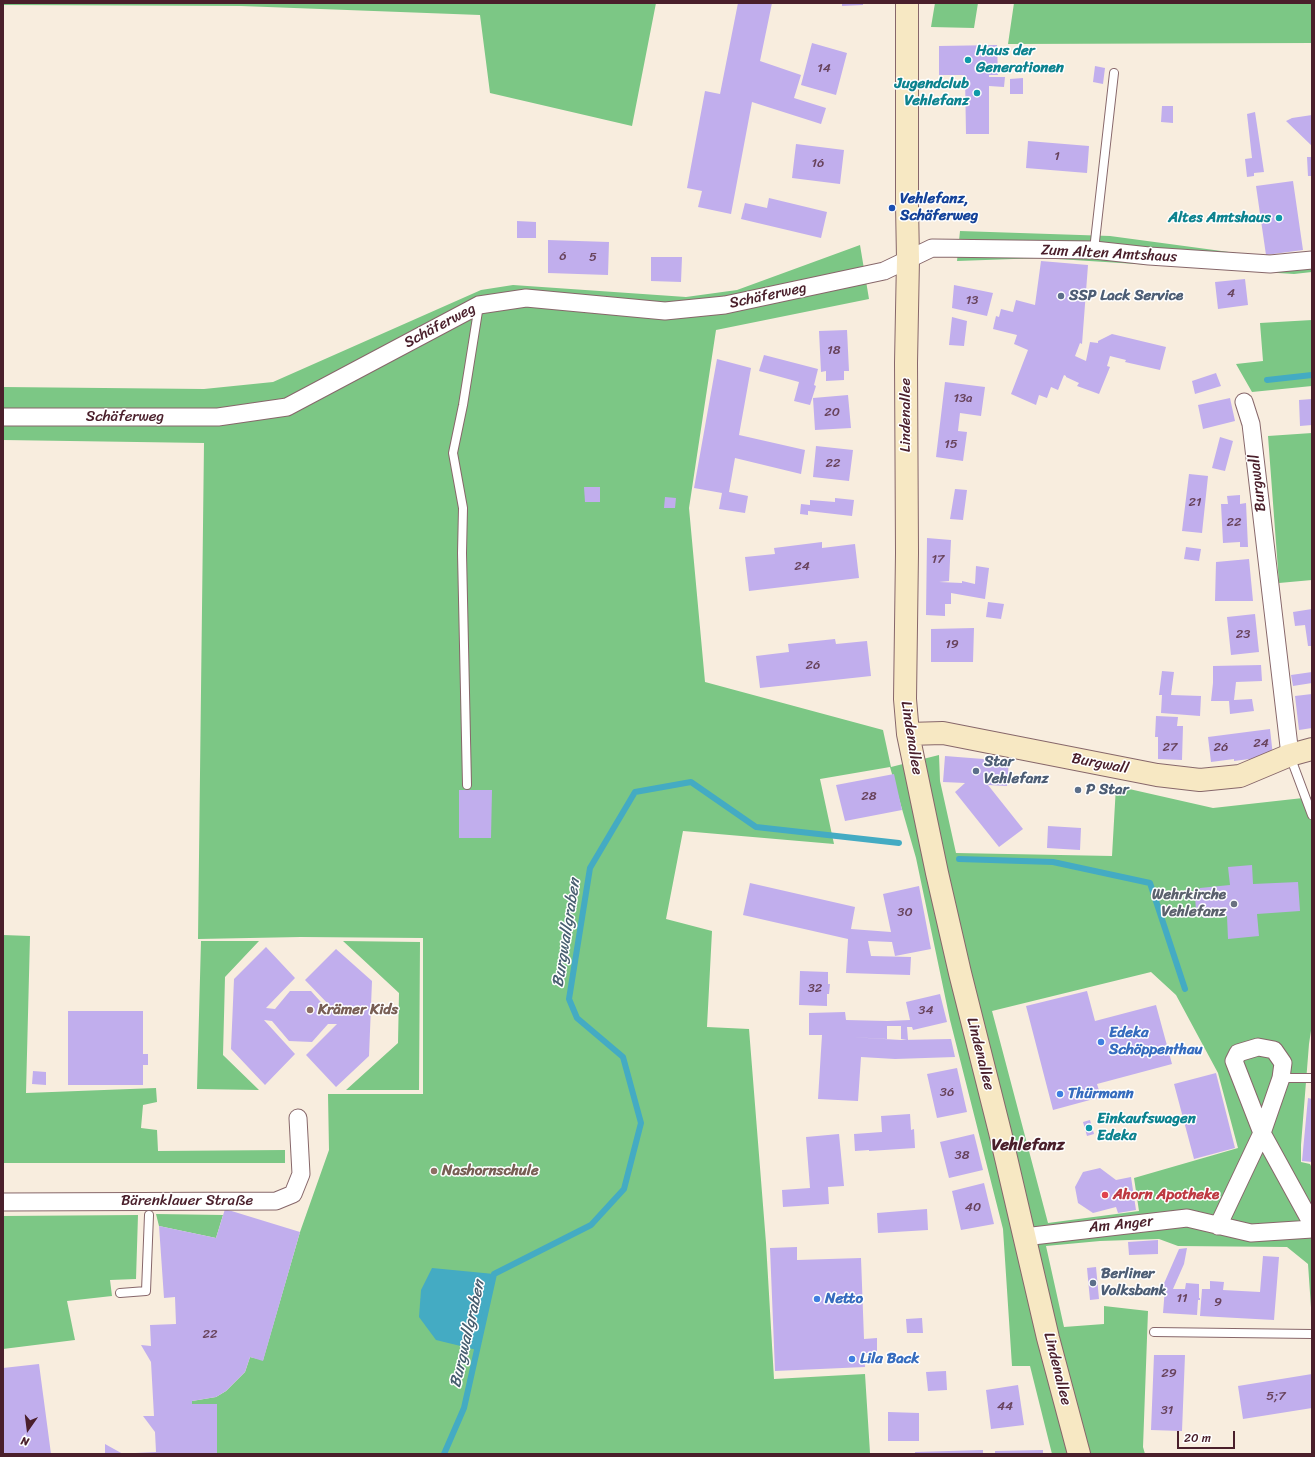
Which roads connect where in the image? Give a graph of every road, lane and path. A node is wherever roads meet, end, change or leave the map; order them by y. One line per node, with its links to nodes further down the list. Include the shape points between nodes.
1 (907, 3): 4 (main road, Lindenallee)
2 (1114, 73): 3 (lane)
3 (1094, 250): 4 (street, Zum Alten Amtshaus, via 932,248); 5 (street, Zum Alten Amtshaus, via 1270,264)
4 (908, 259): 6 (street, Schäferweg, via 884,271 725,305 665,310 526,298); 9 (main road, Lindenallee, via 905,699)
5 (1312, 260)
6 (479, 305): 8 (street, Schäferweg, via 287,407 218,417); 12 (lane, via 453,453 463,508)
7 (1244, 402): 11 (street, Burgwall, via 1250,424)
8 (3, 416)
9 (908, 734): 11 (main road, Burgwall, via 943,733 1157,775 1200,780 1240,776); 23 (main road, Lindenallee, via 937,872)
10 (1312, 749): 11 (main road, Burgwall)
11 (1290, 755): 13 (lane)
12 (467, 785)
13 (1312, 815)
14 (1281, 1078): 15 (lane); 17 (street); 17 (street, via 1283,1063 1274,1050 1258,1047 1238,1053 1234,1061)
15 (1312, 1078)
16 (298, 1118): 18 (street, Bärenklauer Straße, via 301,1174 293,1194 276,1201)
17 (1262, 1133): 20 (street); 21 (street)
18 (3, 1202)
19 (149, 1215): 24 (lane, via 146,1292)
20 (1312, 1224)
21 (1218, 1226): 22 (street, Am Anger, via 1251,1234); 23 (street, Am Anger, via 1187,1218)
22 (1312, 1229)
23 (1024, 1237): 27 (main road, Lindenallee)
24 (120, 1293)
25 (1154, 1332): 26 (lane)
26 (1312, 1334)
27 (1079, 1454)

